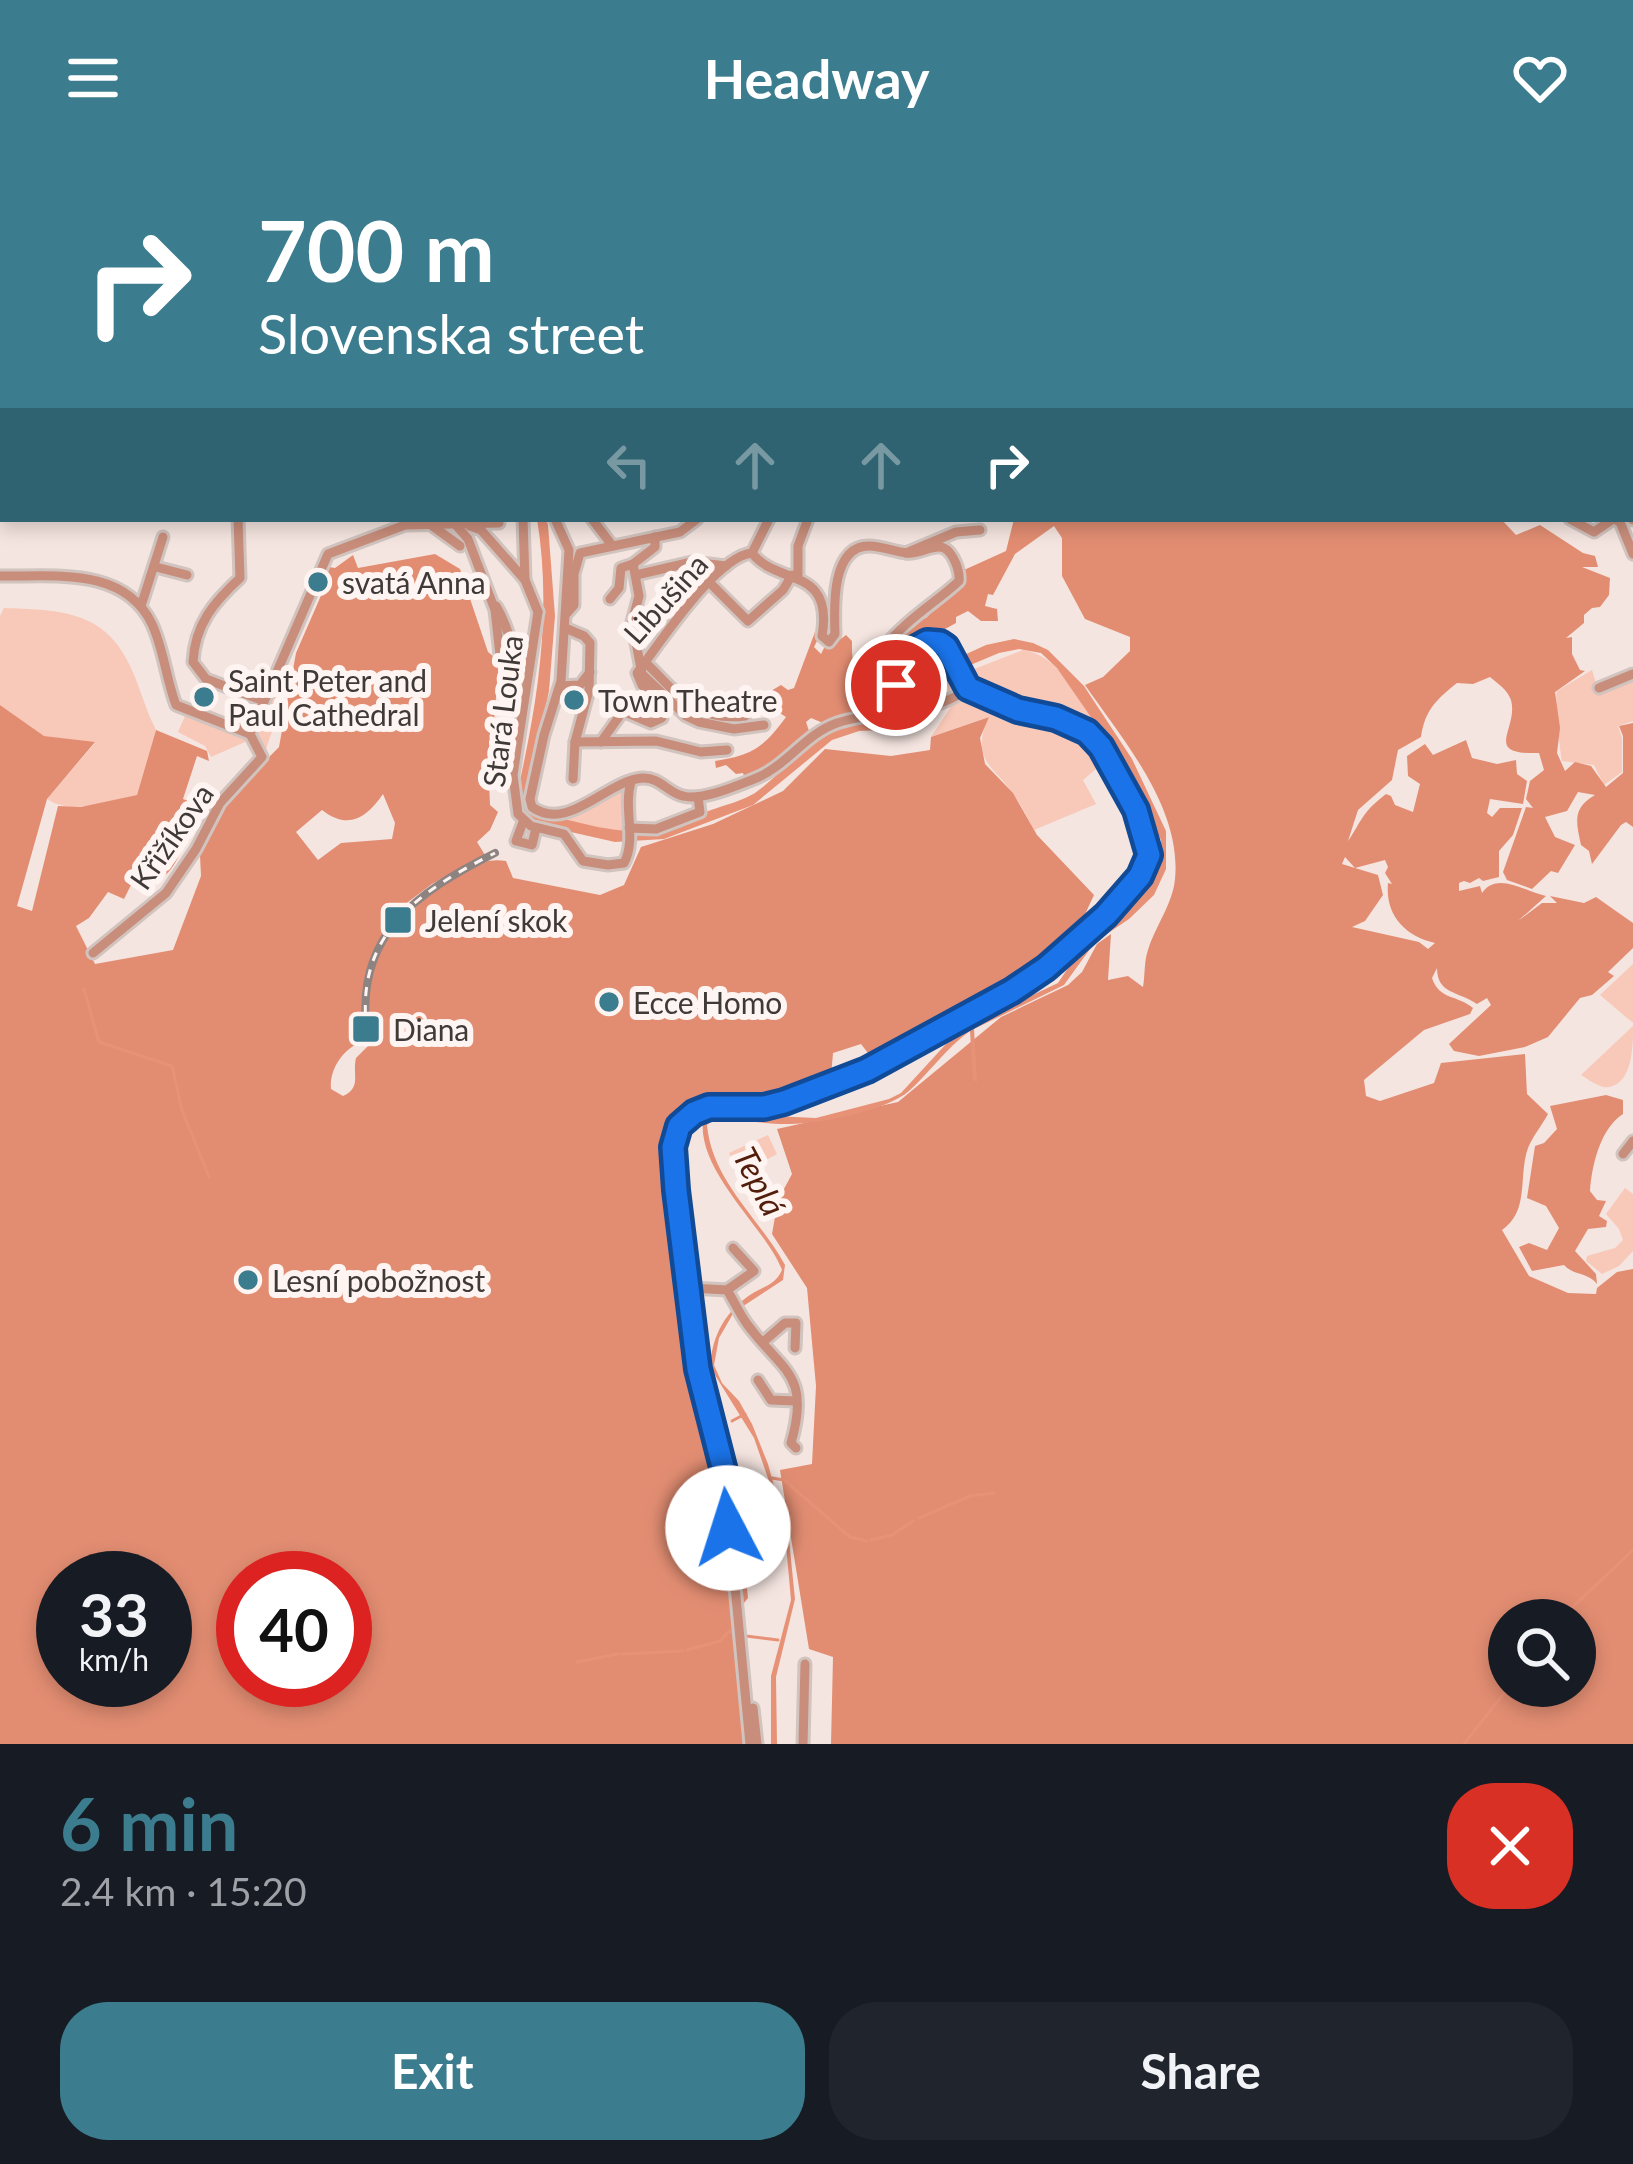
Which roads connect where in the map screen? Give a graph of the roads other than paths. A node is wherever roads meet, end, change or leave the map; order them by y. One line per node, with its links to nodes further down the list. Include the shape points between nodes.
1 (238, 522): 46 (street, via 241,575 210,607 194,662 206,679)
2 (427, 522): 3 (street); 18 (street); 46 (street, via 328,554)
3 (451, 522): 13 (street); 29 (street, via 481,530); 31 (street, via 468,539)
4 (523, 522): 29 (street)
5 (556, 522): 35 (street, via 568,550)
6 (594, 522): 17 (street)
7 (693, 522): 16 (street)
8 (768, 522): 19 (street, Libušina)
9 (807, 522): 28 (street)
10 (1576, 522): 11 (street, via 1594,532)
11 (1618, 522)
12 (1624, 522): 21 (street)
13 (499, 523)
14 (980, 530): 20 (street)
15 (163, 537): 23 (street)
16 (655, 537): 17 (street); 25 (street, Libušina, via 656,547)
17 (611, 544): 35 (street, via 578,555 574,605)
18 (460, 546)
19 (752, 553): 24 (street, Libušina); 28 (street)
20 (906, 553): 28 (street, via 871,546 849,554 829,642 821,634 822,605); 38 (street, via 944,548 961,577 892,635 872,690 894,693 898,660 922,644 940,643)
21 (1633, 553): 22 (street)
22 (1619, 557)
23 (156, 566): 26 (street); 33 (street)
24 (726, 566): 25 (street); 30 (street, Libušina)
25 (635, 569): 32 (street, via 621,568); 39 (street, Libušina, via 632,622)
26 (187, 575)
27 (0, 576): 33 (street, via 89,578)
28 (795, 576): 30 (street, via 750,621)
29 (525, 580): 34 (street)
30 (710, 583): 39 (street, Libušina)
31 (490, 599): 37 (street); 45 (street, via 503,617)
32 (610, 599)
33 (141, 606): 51 (street, via 176,705)
34 (541, 612): 35 (street); 60 (street, Stará Louka, via 513,775)
35 (563, 614): 36 (street); 44 (street)
36 (566, 628): 40 (street, via 590,643); 44 (street)
37 (500, 655)
38 (953, 662): 42 (street); 47 (street, via 921,672)
39 (641, 667): 48 (street, via 648,665); 53 (street, via 638,678 662,705 662,718 651,723 623,711)
40 (590, 672): 44 (street, via 580,685); 52 (street)
41 (1633, 674): 43 (street)
42 (968, 688): 47 (street); 67 (street, via 1091,735 1142,823 1144,869 1046,968 907,1051 784,1102 709,1107 684,1121 673,1157)
43 (1599, 688)
44 (559, 689): 56 (street, via 530,799 535,810 557,815)
45 (515, 693)
46 (264, 701): 51 (street)
47 (909, 712): 58 (street, via 848,719 762,776)
48 (693, 714): 49 (street); 50 (street, via 734,729)
49 (745, 716)
50 (764, 724)
51 (250, 734): 63 (street, Křižíkova, via 262,758 220,803 166,893)
52 (575, 742): 53 (street); 55 (street, via 573,773)
53 (601, 742): 54 (street)
54 (727, 750)
55 (589, 768)
56 (632, 781): 57 (street, via 657,781); 62 (street)
57 (683, 796): 58 (street); 59 (street)
58 (698, 796): 59 (street, via 700,812)
59 (684, 818): 62 (street)
60 (521, 819): 61 (street); 61 (street, via 516,842 532,845)
61 (536, 828): 62 (street, via 560,833 584,860 617,864)
62 (629, 838)
63 (93, 953)
64 (1633, 1141): 65 (street)
65 (1623, 1154)
66 (733, 1248): 68 (street, via 754,1271)
67 (691, 1288): 68 (street); 75 (street, via 704,1401 724,1471)
68 (729, 1294): 69 (street)
69 (763, 1342): 70 (street, via 796,1323); 72 (street, via 792,1374)
70 (796, 1348)
71 (758, 1380): 72 (street, via 771,1400)
72 (795, 1401): 73 (street)
73 (796, 1448)
74 (805, 1664): 76 (street)
75 (753, 1744)
76 (803, 1744)

